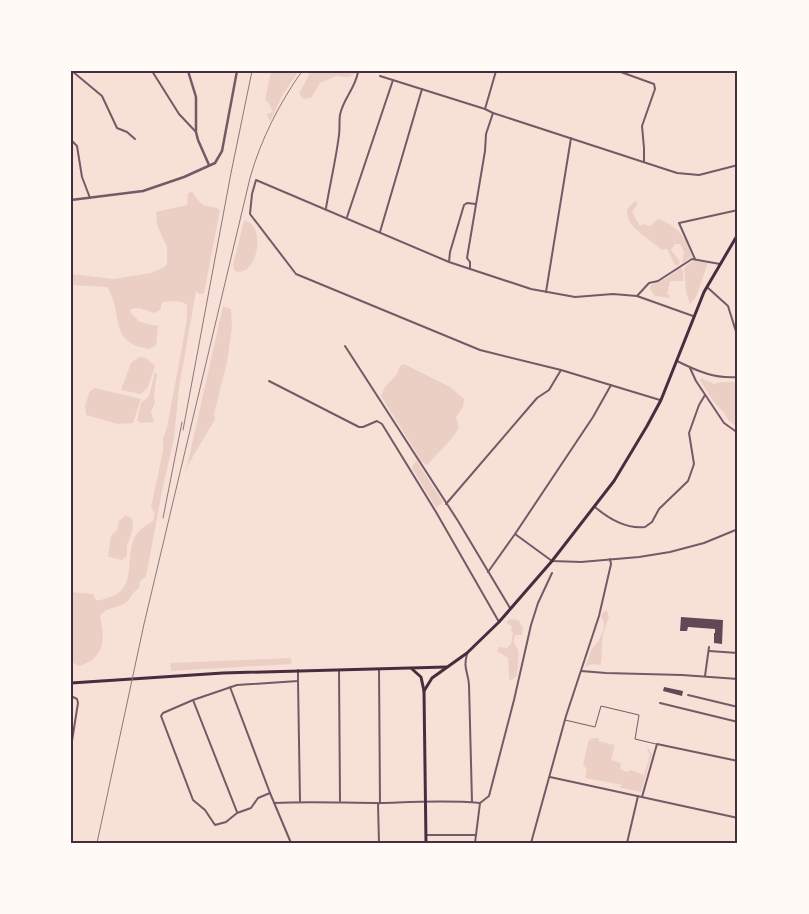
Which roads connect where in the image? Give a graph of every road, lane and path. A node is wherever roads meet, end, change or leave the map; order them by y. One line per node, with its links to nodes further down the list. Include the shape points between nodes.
1 (72, 71): 15 (street, via 102,96 117,128)
2 (152, 71): 13 (street, via 179,114)
3 (188, 71): 13 (street, via 196,97)
4 (237, 71): 19 (street, via 222,151 215,163)
5 (495, 71): 11 (street)
6 (618, 71): 17 (street, via 654,84 642,126)
7 (358, 72): 23 (street, via 340,115)
8 (380, 76): 9 (street)
9 (393, 80): 10 (street); 25 (street)
10 (422, 88): 11 (street); 26 (street)
11 (485, 108): 12 (street)
12 (493, 113): 14 (street); 22 (street, via 486,134)
13 (196, 132): 19 (street)
14 (572, 138): 17 (street); 33 (street)
15 (135, 139)
16 (71, 140): 20 (street, via 77,146 82,177)
17 (644, 162): 18 (street, via 688,175 700,175)
18 (738, 164)
19 (209, 165): 20 (street, via 143,191)
20 (90, 198): 21 (street)
21 (71, 200)
22 (476, 204): 29 (street, via 466,203 464,206); 31 (street, via 467,258)
23 (326, 208): 25 (street); 40 (street, via 256,180 250,214 296,274 462,344)
24 (738, 210): 28 (street, via 679,223)
25 (346, 218): 26 (street)
26 (380, 232): 29 (street)
27 (738, 234): 30 (main road)
28 (695, 259): 30 (street); 34 (street, via 649,283)
29 (449, 262): 31 (street)
30 (720, 264): 32 (main road)
31 (470, 269): 33 (street)
32 (707, 286): 35 (main road); 36 (street, via 728,306)
33 (546, 292): 34 (street, via 575,297)
34 (637, 296): 35 (street)
35 (693, 316): 38 (main road)
36 (738, 338)
37 (345, 346): 47 (street)
38 (677, 361): 39 (street); 45 (main road)
39 (690, 368): 41 (street, via 718,377); 44 (street)
40 (561, 370): 43 (street); 47 (street, via 549,390 537,398)
41 (738, 377)
42 (269, 381): 56 (street, via 359,427 377,421 382,424)
43 (611, 384): 45 (street); 50 (street)
44 (705, 395): 46 (street, via 724,423); 48 (street, via 689,433 694,464 688,481 659,509 652,522 645,527 626,525)
45 (661, 400): 48 (main road, via 622,468)
46 (738, 433)
47 (446, 504): 53 (street)
48 (595, 507): 52 (main road)
49 (738, 529): 51 (street, via 684,548)
50 (515, 534): 52 (street); 53 (street)
51 (610, 559): 52 (street); 66 (street, via 612,564 603,600)
52 (552, 561): 55 (main road)
53 (488, 572): 55 (street)
54 (552, 573): 93 (street, via 530,625 489,796)
55 (511, 609): 56 (main road)
56 (499, 622): 59 (main road)
57 (709, 647): 58 (street)
58 (709, 651): 60 (street); 67 (street)
59 (467, 653): 61 (main road); 91 (street, via 464,665 469,679)
60 (738, 653)
61 (447, 667): 63 (main road); 72 (main road, via 432,678)
62 (379, 669): 63 (main road); 65 (main road); 90 (street)
63 (412, 669): 72 (main road, via 421,677)
64 (298, 670): 65 (main road); 69 (street); 70 (main road)
65 (339, 670): 88 (street)
66 (581, 670): 67 (street, via 606,674); 78 (street)
67 (705, 677): 68 (street)
68 (738, 680)
69 (298, 681): 71 (street); 87 (street)
70 (71, 683)
71 (230, 687): 75 (street); 84 (street)
72 (424, 691): 89 (main road)
73 (688, 695): 77 (street)
74 (71, 696): 81 (street, via 77,699 78,704)
75 (193, 700): 94 (street); 94 (street, via 161,716 193,800 205,810 214,825 226,822)
76 (660, 703): 79 (street)
77 (738, 707)
78 (565, 720): 80 (lane, via 595,727 601,706 639,715 635,738); 83 (street)
79 (738, 722)
80 (657, 744): 82 (street); 86 (street)
81 (71, 747)
82 (738, 761)
83 (549, 776): 85 (street); 104 (street)
84 (270, 793): 92 (street); 94 (street, via 258,798 251,808)
85 (638, 796): 86 (street); 105 (street)
86 (642, 797): 95 (street)
87 (300, 801): 88 (street); 92 (street)
88 (340, 801): 90 (street)
89 (425, 801): 90 (street); 91 (street); 96 (main road)
90 (380, 802): 98 (street)
91 (472, 802): 93 (street)
92 (274, 803): 99 (street)
93 (480, 803): 97 (street)
94 (237, 813)
95 (738, 818)
96 (426, 835): 97 (street); 102 (main road)
97 (476, 835): 103 (street)
98 (378, 842): 101 (street)
99 (291, 843)
100 (325, 843): 101 (street)
101 (341, 843)
102 (426, 843)
103 (475, 843)
104 (531, 843)
105 (627, 843)

